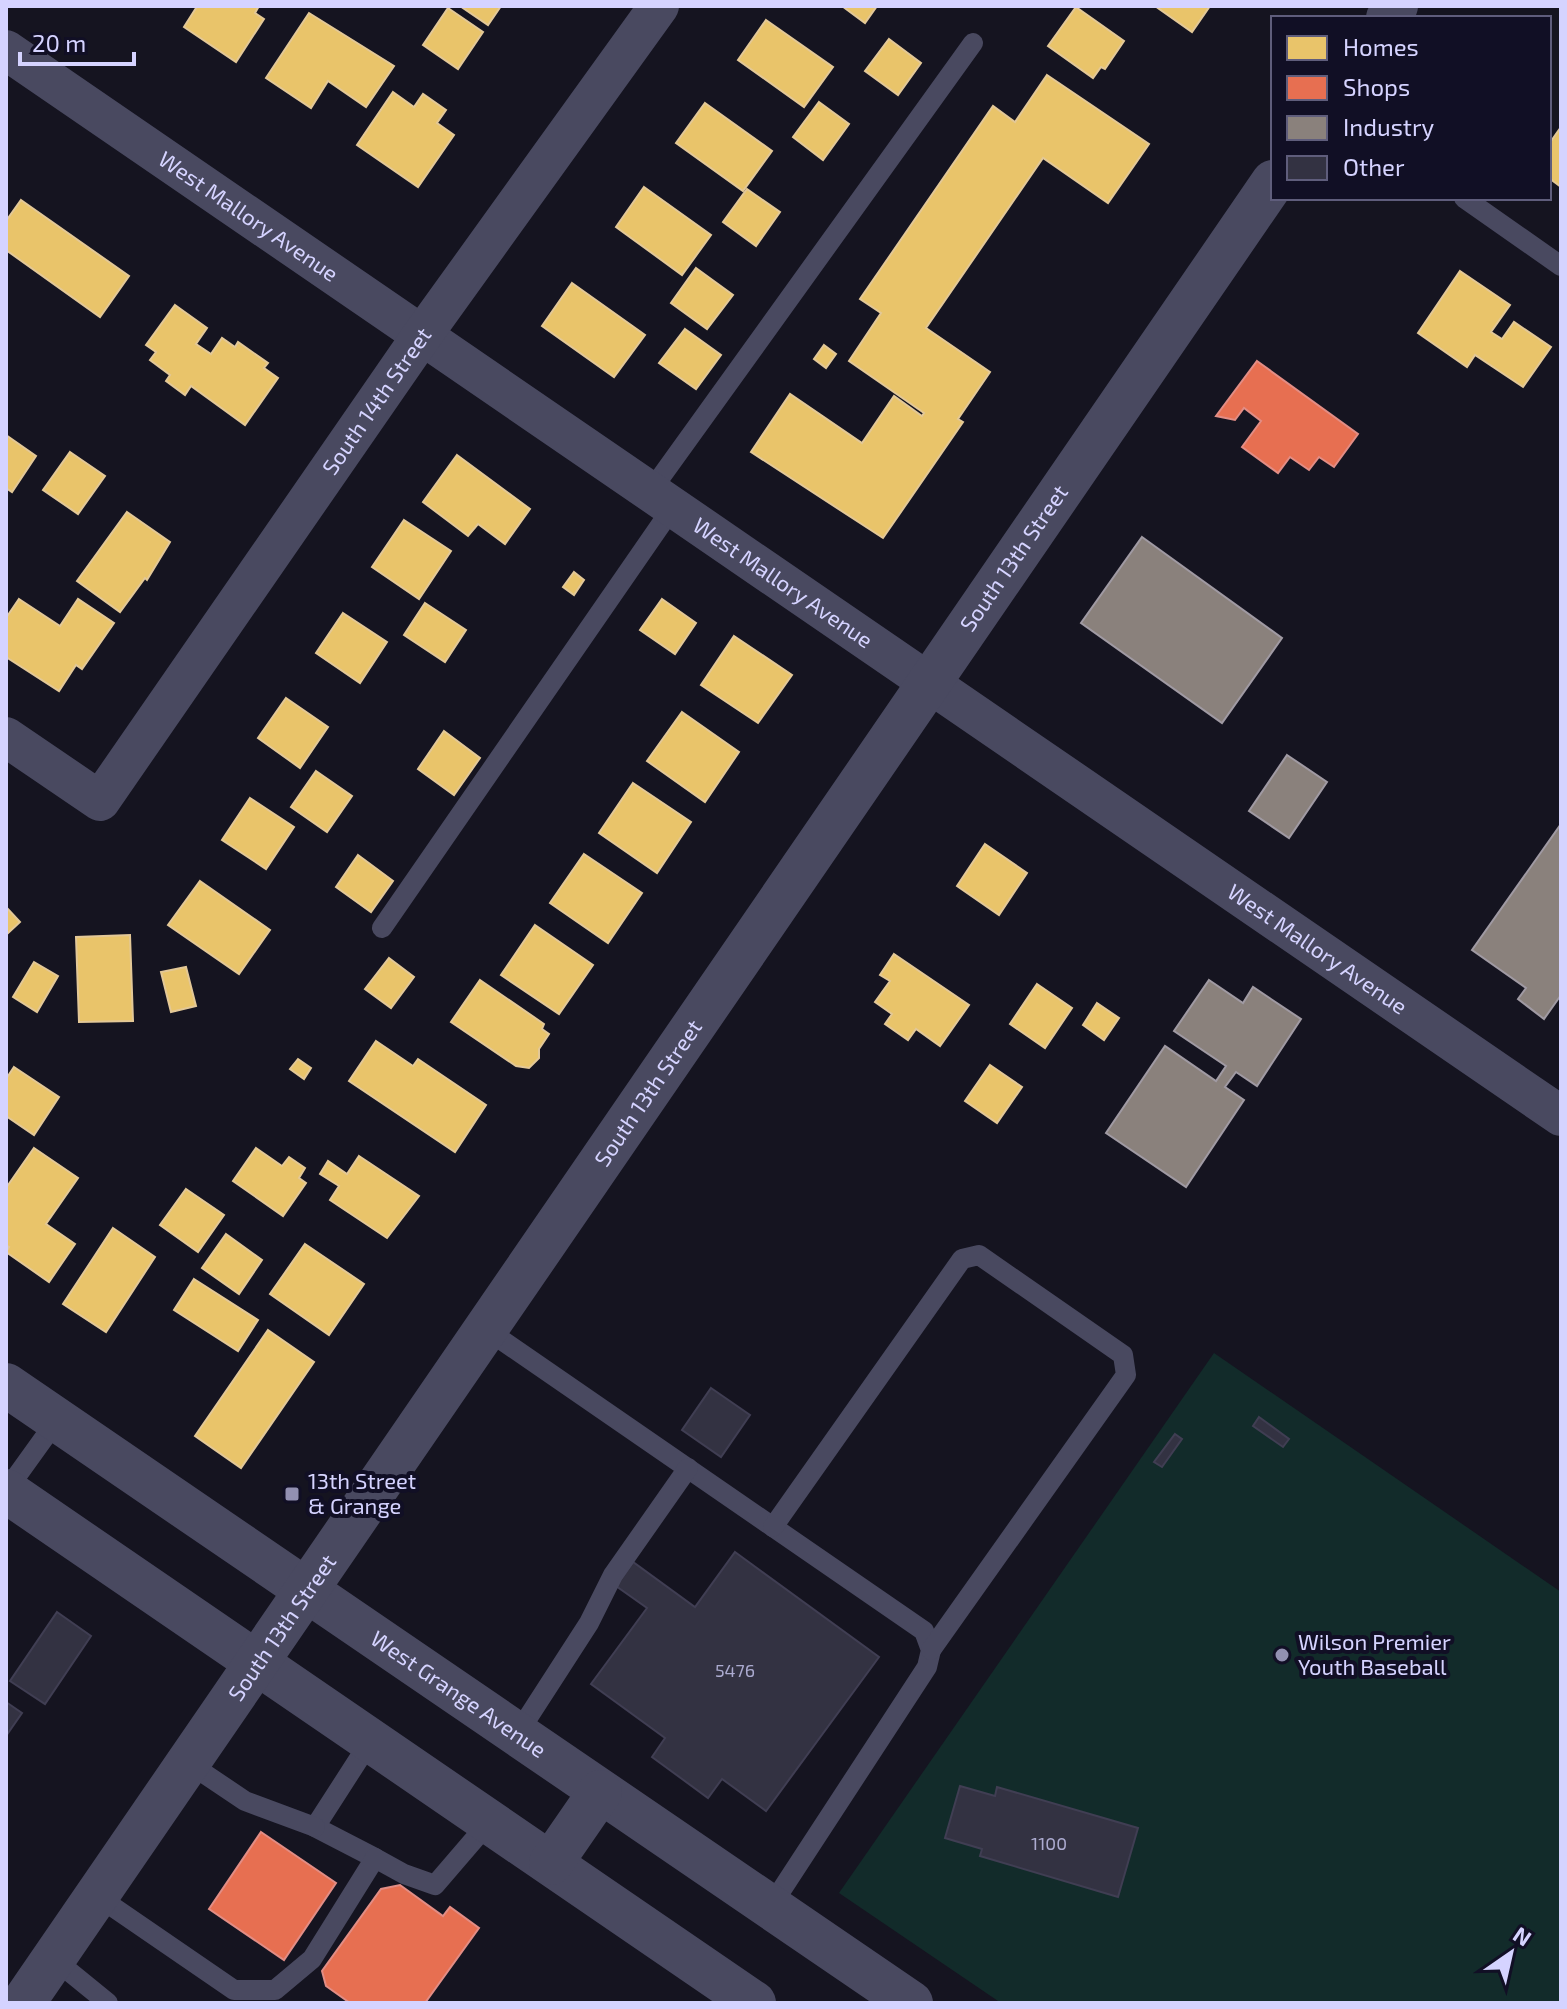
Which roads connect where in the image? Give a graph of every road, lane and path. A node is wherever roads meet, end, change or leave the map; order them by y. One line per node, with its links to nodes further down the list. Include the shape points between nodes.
1 (659, 6): 7 (street, South 14th Street)
2 (973, 43): 8 (lane)
3 (6, 50): 7 (street, West Mallory Avenue)
4 (1271, 185): 9 (street, South 13th Street)
5 (1467, 200): 6 (lane)
6 (1561, 266)
7 (423, 334): 8 (street, West Mallory Avenue); 10 (street, South 14th Street, via 100,801)
8 (662, 499): 9 (street, West Mallory Avenue); 11 (lane)
9 (927, 681): 12 (street, West Mallory Avenue); 13 (street, South 13th Street)
10 (6, 737)
11 (382, 928)
12 (1561, 1116)
13 (487, 1330): 16 (lane); 19 (street, South 13th Street)
14 (6, 1385): 15 (street, West Grange Avenue)
15 (57, 1420): 17 (lane); 19 (street, West Grange Avenue)
16 (688, 1468): 18 (lane); 22 (lane, via 613,1575 589,1623)
17 (6, 1491): 21 (street)
18 (773, 1527): 20 (lane, via 924,1631); 20 (lane, via 962,1259 979,1255 1123,1355 1126,1375)
19 (308, 1594): 21 (street, South 13th Street); 22 (street, West Grange Avenue)
20 (931, 1650): 31 (lane, via 921,1676)
21 (259, 1663): 23 (street); 24 (street, South 13th Street)
22 (516, 1736): 25 (street, West Grange Avenue)
23 (371, 1740): 26 (street); 27 (lane)
24 (190, 1764): 27 (lane, via 245,1801); 30 (street, South 13th Street)
25 (600, 1792): 29 (street); 31 (street, West Grange Avenue)
26 (490, 1821): 28 (lane, via 435,1885); 29 (street)
27 (315, 1827): 28 (lane)
28 (375, 1858): 30 (lane, via 312,1959 275,1990 234,1990)
29 (551, 1863): 35 (street)
30 (97, 1896): 32 (street, South 13th Street)
31 (771, 1906): 36 (street, West Grange Avenue)
32 (54, 1959): 33 (street, South 13th Street); 34 (lane)
33 (23, 2003)
34 (108, 2003)
35 (754, 2003)
36 (911, 2003)

